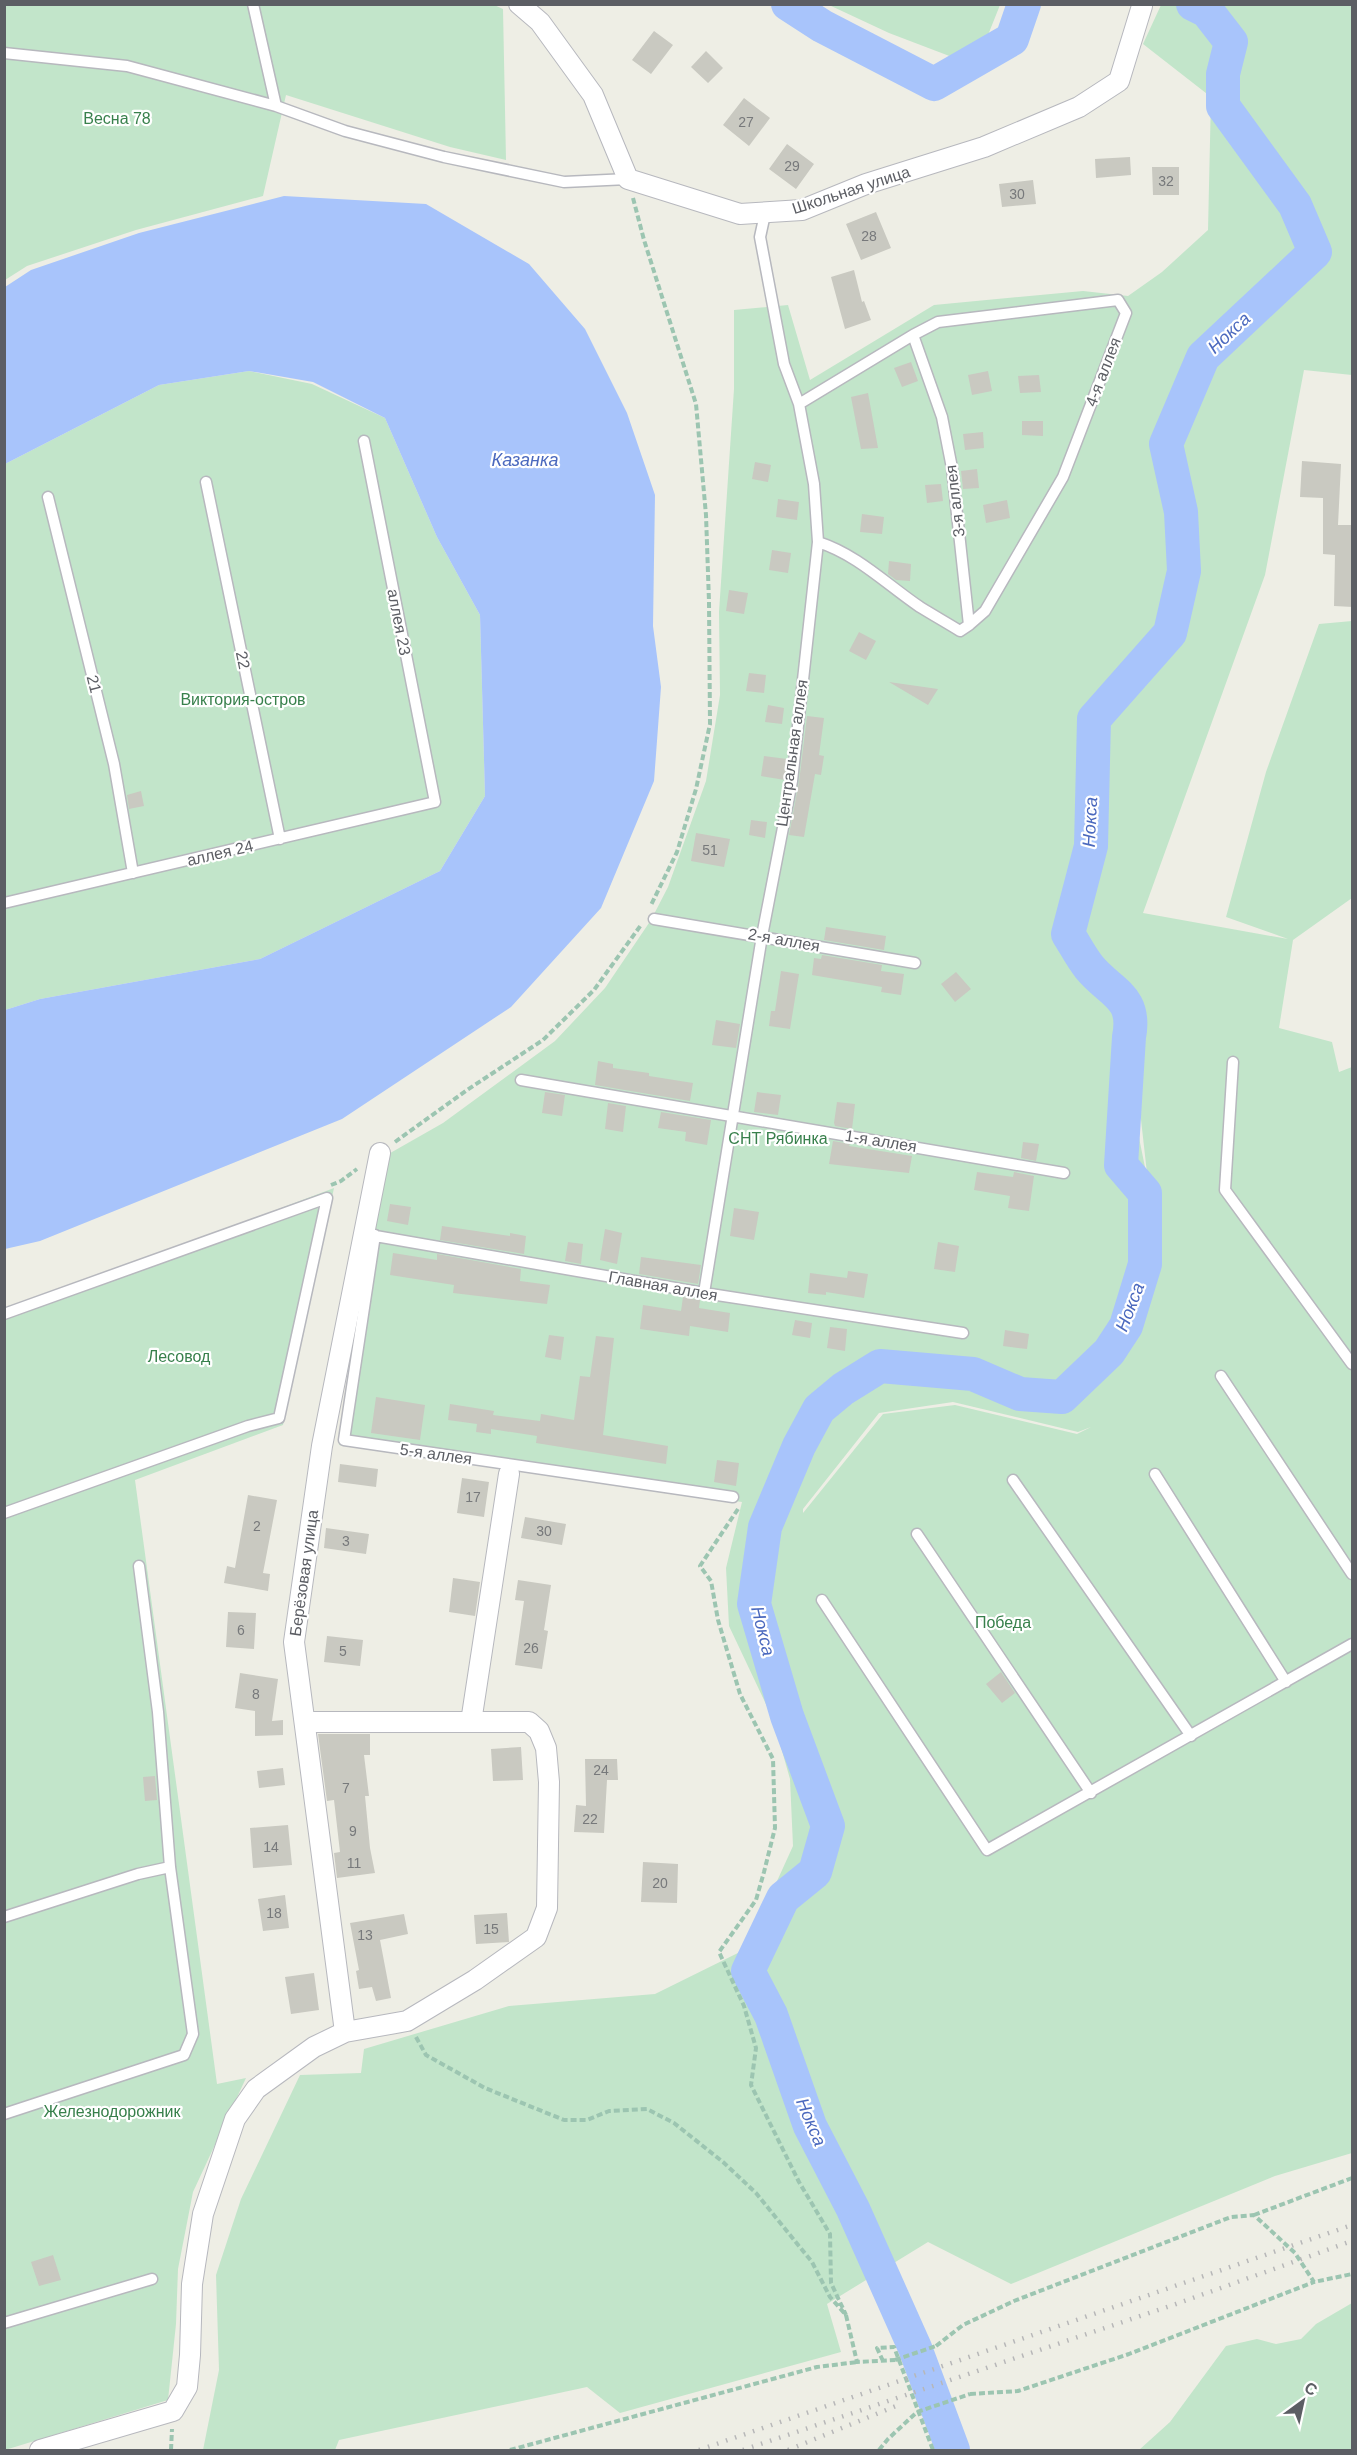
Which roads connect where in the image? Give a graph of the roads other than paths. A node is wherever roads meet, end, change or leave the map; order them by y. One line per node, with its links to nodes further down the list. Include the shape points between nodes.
1 (253, 4): 5 (lane)
2 (519, 4): 6 (street, via 540,22 592,95)
3 (1142, 6): 7 (street, Школьная улица, via 1119,81 1079,107 984,147 866,184 802,210)
4 (4, 53): 5 (lane, via 128,66)
5 (276, 106): 6 (lane, via 444,158 564,182)
6 (628, 179): 7 (street, Школьная улица, via 740,214)
7 (765, 214): 9 (lane, Центральная аллея, via 760,237 772,306 784,364)
8 (913, 335): 9 (lane); 14 (lane, 3-я аллея, via 942,417 952,468); 14 (lane, 4-я аллея, via 938,322 1118,300 1126,313 1064,477 985,611)
9 (800, 404): 13 (lane, Центральная аллея, via 814,484)
10 (363, 441): 15 (lane, аллея 23)
11 (206, 482): 16 (lane, 22)
12 (48, 497): 17 (lane, 21, via 114,764)
13 (818, 542): 14 (lane, via 839,549 960,631); 20 (lane, Центральная аллея, via 792,781)
14 (969, 625)
15 (435, 802): 16 (lane, аллея 24)
16 (280, 839): 17 (lane, аллея 24)
17 (133, 873): 18 (lane, аллея 24)
18 (4, 903)
19 (650, 916): 20 (lane, 2-я аллея)
20 (762, 936): 21 (lane, 2-я аллея); 24 (lane, Центральная аллея)
21 (915, 963)
22 (1233, 1062): 31 (lane, via 1226,1190)
23 (521, 1080): 24 (lane, 1-я аллея)
24 (733, 1117): 26 (lane, 1-я аллея); 28 (lane, Центральная аллея)
25 (380, 1153): 27 (street, Берёзовая улица)
26 (1064, 1173)
27 (369, 1234): 28 (lane, Главная аллея); 36 (lane, 5-я аллея, via 344,1440); 44 (street, Берёзовая улица, via 322,1446 294,1642)
28 (704, 1293): 30 (lane, Главная аллея)
29 (4, 1314): 37 (lane, via 327,1198 279,1418)
30 (963, 1333)
31 (1353, 1364)
32 (1221, 1376): 40 (lane)
33 (509, 1474): 45 (street)
34 (1155, 1474): 43 (lane)
35 (1013, 1480): 46 (lane)
36 (733, 1497)
37 (4, 1513)
38 (917, 1533): 47 (lane)
39 (139, 1566): 48 (lane, via 158,1712)
40 (1353, 1574)
41 (822, 1600): 47 (lane, via 987,1850)
42 (1353, 1644): 43 (lane)
43 (1286, 1682): 46 (lane)
44 (305, 1722): 45 (street); 50 (street, Берёзовая улица)
45 (471, 1722): 50 (street, via 529,1722 539,1731 546,1748 547,1908 536,1937 407,2021)
46 (1191, 1736): 47 (lane)
47 (1091, 1793)
48 (170, 1867): 49 (lane); 51 (lane, via 193,2034 184,2055)
49 (4, 1917)
50 (345, 2032): 54 (street, via 280,2070 256,2089 235,2119 203,2214 192,2284 187,2387 172,2411)
51 (4, 2114)
52 (152, 2279): 53 (lane)
53 (4, 2323)
54 (40, 2451)

